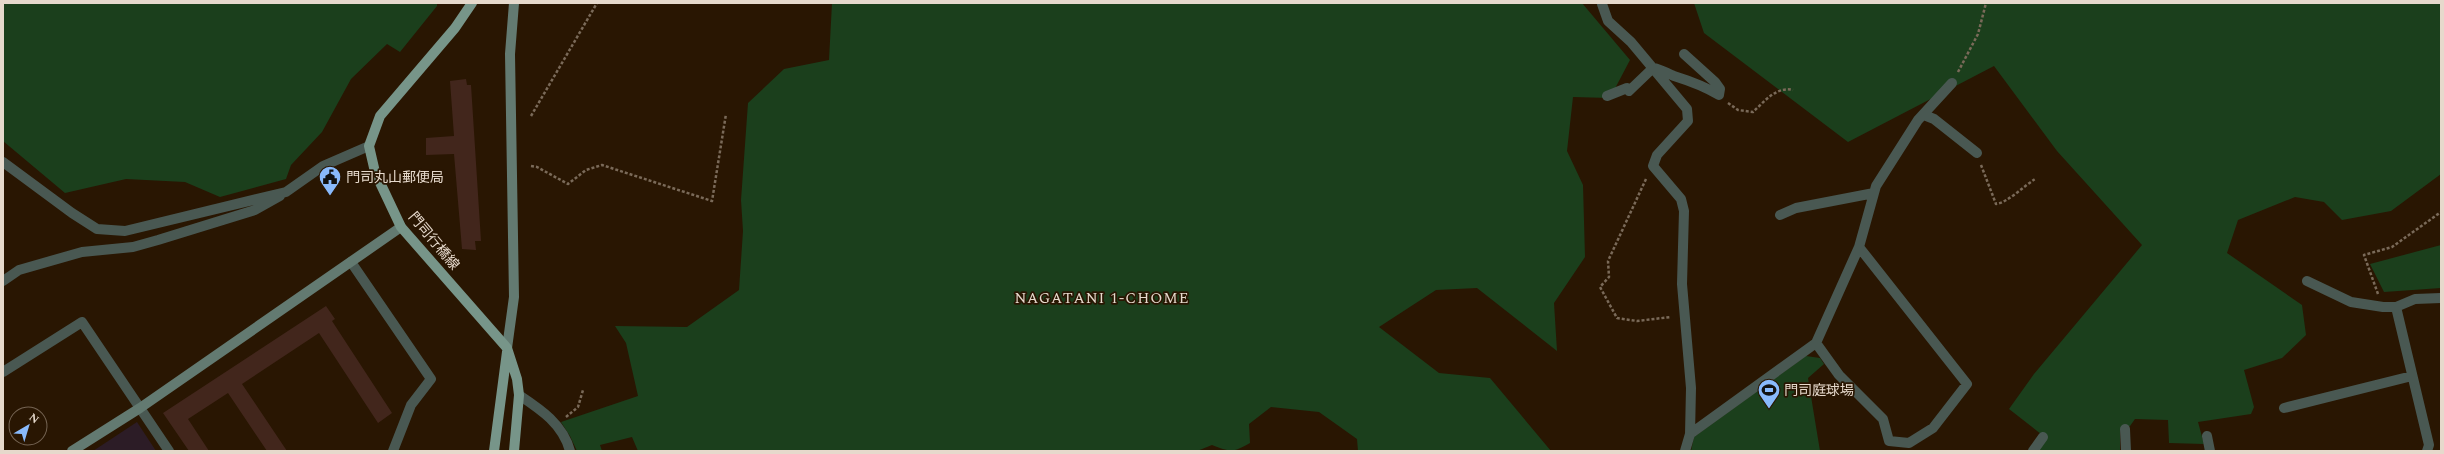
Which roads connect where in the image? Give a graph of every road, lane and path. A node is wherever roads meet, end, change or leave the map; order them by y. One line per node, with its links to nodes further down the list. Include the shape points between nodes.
1 (472, 3): 15 (main road, via 455,28 380,116)
2 (514, 3): 35 (street, via 510,54 514,297)
3 (597, 3): 14 (path)
4 (1986, 3): 8 (path, via 1978,34)
5 (1602, 4): 7 (street, via 1608,21)
6 (1684, 54): 10 (street, via 1715,82 1720,89)
7 (1653, 68): 10 (street, via 1664,70); 11 (street, via 1629,90 1627,88); 19 (street, via 1682,101 1688,121 1657,155)
8 (1952, 83): 13 (street)
9 (1793, 90): 10 (path, via 1788,88 1765,98 1753,112 1746,113)
10 (1718, 95)
11 (1607, 96)
12 (726, 114): 18 (path, via 712,201 602,165 586,170 568,184)
13 (1924, 115): 16 (street, via 1934,119); 22 (street, via 1905,140)
14 (531, 116)
15 (369, 146): 21 (street, via 323,166); 25 (main road, 門司行橋線, via 375,172)
16 (1977, 154): 20 (path, via 1996,204 2002,204)
17 (3, 162): 21 (street, via 97,229 125,231)
18 (532, 166)
19 (1653, 166): 33 (street, via 1681,199 1684,211 1681,261); 33 (path, via 1608,261 1609,277 1600,287 1616,318 1646,321)
20 (2035, 179)
21 (286, 192): 28 (street, via 255,210 133,247 82,252 20,270)
22 (1874, 193): 24 (street, via 1796,208); 26 (street)
23 (2441, 212): 31 (path, via 2392,247 2364,255)
24 (1780, 215)
25 (401, 227): 27 (street); 35 (main road, 門司行橋線)
26 (1859, 247): 34 (street); 34 (street, via 1967,384 1933,428 1909,443 1889,441 1883,419 1839,375)
27 (351, 262): 40 (street); 50 (street, via 431,379 411,405)
28 (3, 281)
29 (2307, 281): 31 (street, via 2351,302)
30 (2441, 298): 32 (street, via 2415,298)
31 (2383, 307): 32 (street)
32 (2396, 307): 37 (street)
33 (1684, 316): 45 (street, via 1690,382)
34 (1816, 344): 45 (street)
35 (508, 348): 39 (main road, 門司行橋線, via 517,379); 51 (main road)
36 (3, 372): 40 (street, via 82,322)
37 (2412, 376): 41 (street); 59 (street, via 2429,445)
38 (583, 390): 43 (path, via 578,407 573,413)
39 (518, 395): 42 (main road, 門司行橋線); 43 (street, via 543,411)
40 (140, 408): 48 (street); 49 (street)
41 (2284, 408)
42 (518, 420): 52 (main road, 門司行橋線); 53 (main road)
43 (555, 423): 54 (street)
44 (2125, 429): 57 (street)
45 (1690, 434): 55 (street)
46 (2043, 436): 56 (street)
47 (2206, 436): 58 (street)
48 (72, 451)
49 (169, 451)
50 (393, 451)
51 (494, 451)
52 (514, 451)
53 (521, 451)
54 (570, 451)
55 (1685, 451)
56 (2033, 451)
57 (2126, 451)
58 (2210, 451)
59 (2427, 451)

